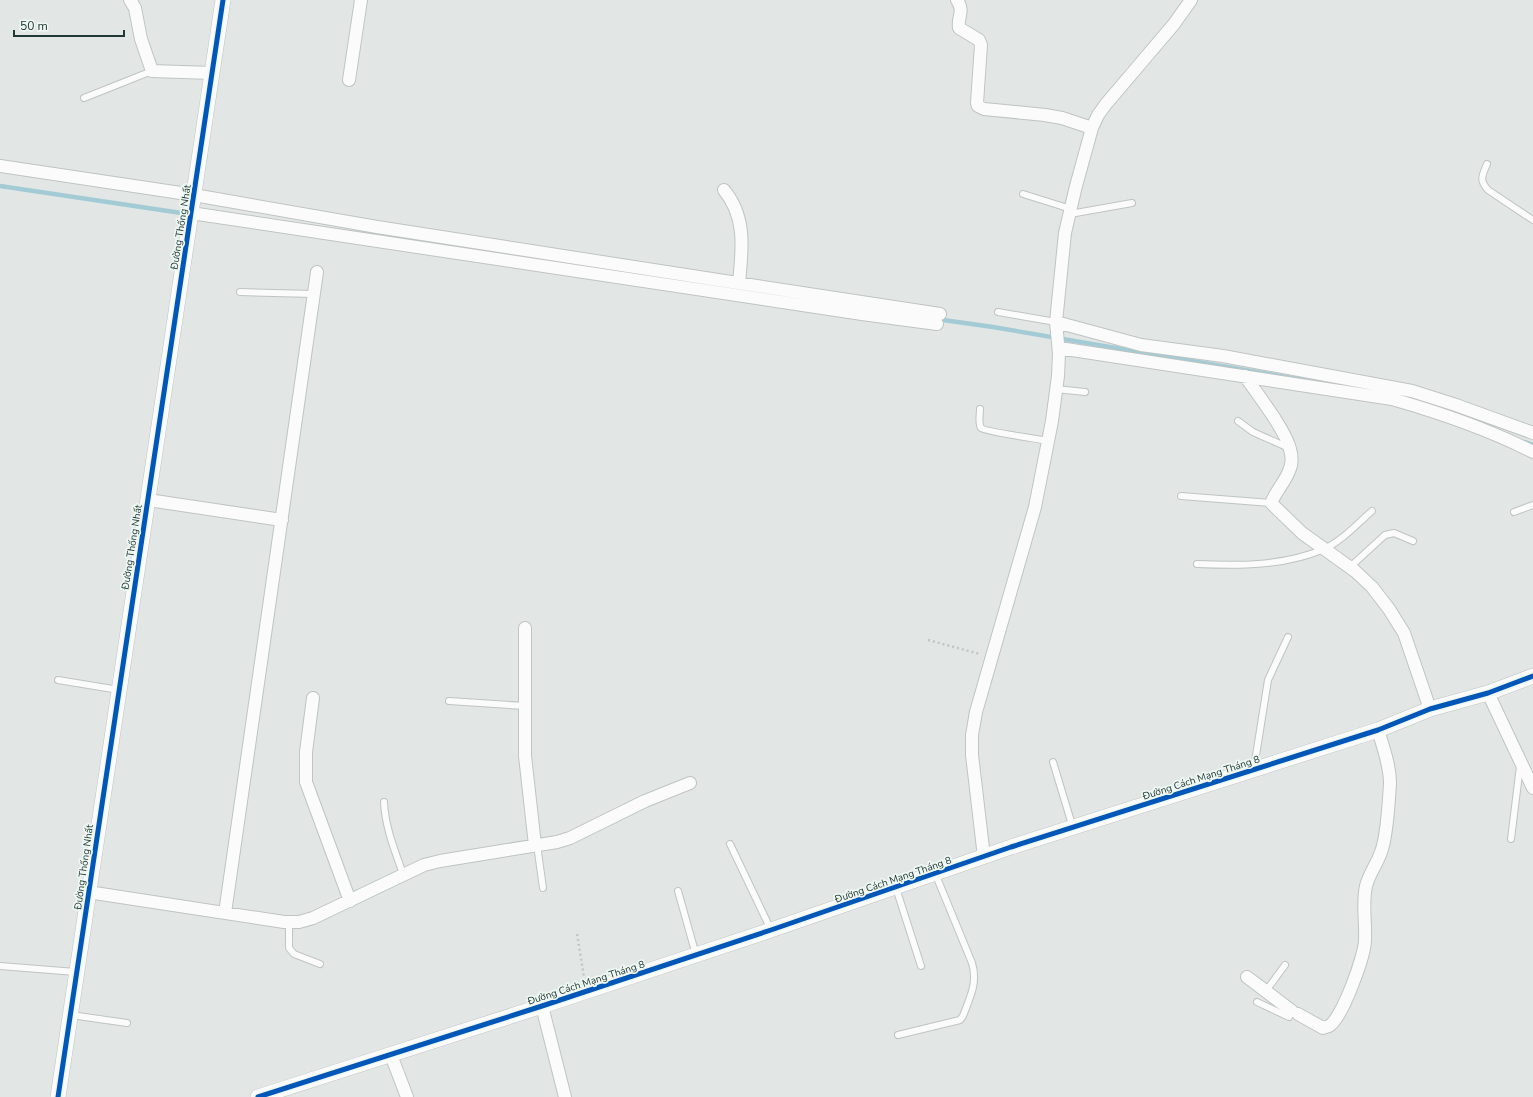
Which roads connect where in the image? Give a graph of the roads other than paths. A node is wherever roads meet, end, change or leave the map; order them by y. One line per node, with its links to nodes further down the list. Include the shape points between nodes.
1 (130, 0): 6 (street, via 135,8 141,39)
2 (223, 0): 7 (street, Đường Thống Nhất)
3 (361, 0): 8 (street)
4 (957, 0): 10 (street, via 962,11 958,28 979,40 981,45 978,106 984,109 1045,114)
5 (1191, 0): 10 (street, via 1174,24 1106,104)
6 (152, 71): 7 (street); 9 (lane)
7 (212, 73): 15 (street, Đường Thống Nhất)
8 (349, 80)
9 (84, 98)
10 (1092, 128): 17 (street)
11 (1487, 164): 18 (lane, via 1482,178 1483,184)
12 (0, 166): 15 (street)
13 (724, 190): 20 (street, via 734,203 742,232)
14 (1023, 194): 17 (lane)
15 (192, 204): 20 (street, via 377,227); 20 (street, via 855,313 939,319); 36 (street, Đường Thống Nhất)
16 (1132, 204): 17 (lane)
17 (1070, 211): 24 (street, via 1063,249)
18 (1533, 220)
19 (318, 272): 22 (street)
20 (738, 283)
21 (240, 292): 22 (lane)
22 (314, 294): 41 (street)
23 (998, 312): 24 (lane)
24 (1057, 326): 25 (street); 31 (street, via 1141,346 1223,356 1412,391)
25 (1058, 346): 26 (street); 27 (street)
26 (1245, 376): 33 (street, via 1282,432); 34 (street, via 1392,399 1441,413)
27 (1056, 389): 28 (lane); 32 (street)
28 (1085, 392)
29 (980, 409): 32 (lane, via 979,422 983,429)
30 (1238, 421): 33 (lane, via 1252,432)
31 (1533, 434)
32 (1049, 441): 67 (street, via 1030,529 976,712 972,735)
33 (1290, 449): 37 (street, via 1289,471)
34 (1533, 452)
35 (1181, 496): 37 (lane)
36 (148, 500): 41 (street); 50 (street, Đường Thống Nhất)
37 (1271, 503): 43 (street, via 1302,533)
38 (1533, 505): 40 (lane)
39 (1372, 511): 43 (lane, via 1345,535)
40 (1514, 512)
41 (282, 520): 75 (street)
42 (1413, 541): 45 (lane, via 1394,533 1385,535)
43 (1324, 549): 44 (lane, via 1261,565); 45 (street)
44 (1197, 564)
45 (1350, 567): 55 (street, via 1372,587 1404,633)
46 (525, 628): 54 (street)
47 (1288, 637): 59 (lane, via 1268,680)
48 (1533, 676): 51 (street, Đường Cách Mạng Tháng 8)
49 (58, 680): 50 (lane)
50 (119, 690): 73 (street, Đường Thống Nhất)
51 (1488, 693): 55 (street, Đường Cách Mạng Tháng 8); 58 (street)
52 (313, 698): 74 (street, via 306,752 306,782)
53 (449, 701): 54 (lane)
54 (525, 706): 66 (street, via 525,756)
55 (1430, 709): 56 (street, Đường Cách Mạng Tháng 8)
56 (1378, 730): 59 (street, Đường Cách Mạng Tháng 8); 89 (street, via 1389,769 1390,783 1384,841 1364,894 1364,952 1344,1004 1330,1026 1323,1028)
57 (1053, 762): 63 (lane)
58 (1520, 762): 61 (street); 64 (lane)
59 (1254, 770): 63 (street, Đường Cách Mạng Tháng 8)
60 (690, 783): 66 (street, via 645,801 570,838)
61 (1533, 788)
62 (384, 802): 69 (lane, via 384,815)
63 (1073, 828): 67 (street, Đường Cách Mạng Tháng 8)
64 (1511, 839)
65 (730, 844): 77 (lane)
66 (536, 845): 69 (street, via 440,861); 71 (lane)
67 (984, 857): 68 (street, Đường Cách Mạng Tháng 8)
68 (935, 873): 70 (street, Đường Cách Mạng Tháng 8); 91 (lane, via 972,963 974,984 960,1020)
69 (403, 874): 74 (street)
70 (896, 887): 77 (street, Đường Cách Mạng Tháng 8); 82 (lane)
71 (543, 888)
72 (678, 891): 78 (lane)
73 (88, 892): 75 (street); 83 (street, Đường Thống Nhất)
74 (350, 901): 76 (street, via 313,918)
75 (225, 913): 76 (street)
76 (289, 922): 79 (lane, via 289,948 294,954)
77 (771, 930): 78 (street, Đường Cách Mạng Tháng 8)
78 (696, 955): 87 (street, Đường Cách Mạng Tháng 8)
79 (320, 964)
80 (1286, 965): 85 (lane)
81 (0, 966): 83 (lane)
82 (921, 966)
83 (77, 972): 88 (street, Đường Thống Nhất)
84 (1247, 977): 85 (street)
85 (1266, 991): 89 (street)
86 (1257, 1002): 89 (lane)
87 (542, 1006): 92 (street, Đường Cách Mạng Tháng 8); 96 (street)
88 (71, 1015): 90 (lane); 93 (street, Đường Thống Nhất)
89 (1296, 1016)
90 (127, 1023)
91 (898, 1035)
92 (391, 1055): 94 (street, Đường Cách Mạng Tháng 8); 95 (street)
93 (58, 1097)
94 (258, 1097)
95 (407, 1097)
96 (566, 1097)

